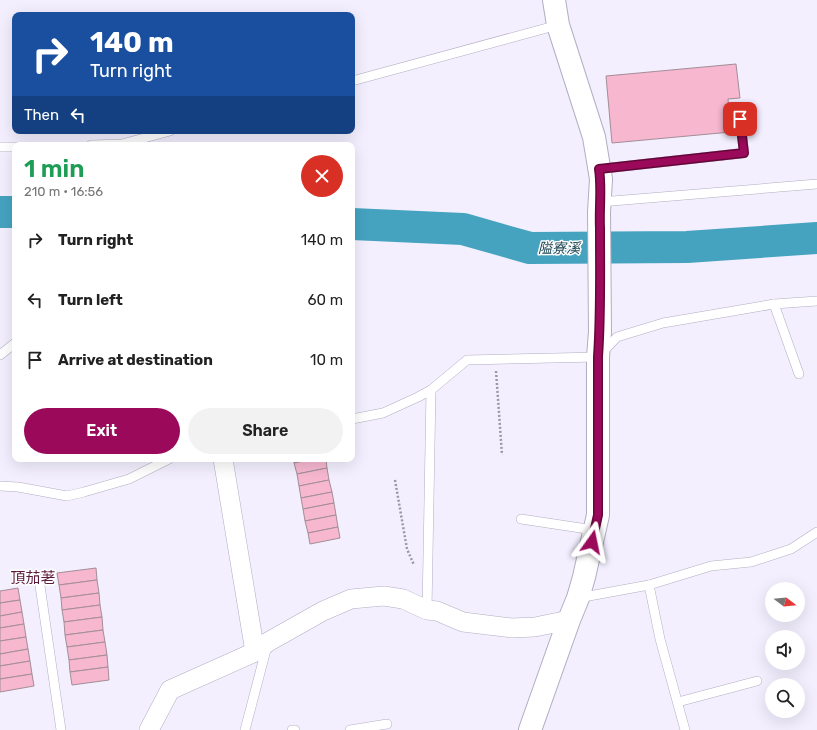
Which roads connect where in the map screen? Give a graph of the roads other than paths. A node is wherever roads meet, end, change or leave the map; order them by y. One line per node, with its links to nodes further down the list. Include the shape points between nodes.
1 (554, 0): 2 (street)
2 (558, 25): 3 (lane); 9 (street, via 594,137)
3 (355, 80)
4 (740, 119): 9 (lane, via 744,153)
5 (159, 134): 6 (lane)
6 (129, 142)
7 (12, 147): 8 (lane)
8 (0, 148)
9 (599, 169): 11 (street)
10 (817, 184): 11 (lane)
11 (600, 207): 16 (street)
12 (817, 302): 13 (lane)
13 (774, 304): 16 (lane, via 663,323 617,337); 17 (lane)
14 (12, 345): 15 (lane)
15 (0, 355)
16 (598, 357): 18 (lane, via 467,360); 24 (street, via 598,515)
17 (799, 374)
18 (431, 390): 19 (lane, via 383,413); 29 (lane)
19 (355, 418)
20 (163, 462): 22 (lane, via 129,478 67,496)
21 (224, 462): 31 (street)
22 (0, 486)
23 (521, 519): 24 (lane)
24 (594, 530): 28 (street)
25 (817, 532): 27 (lane, via 791,549 751,562 711,566)
26 (39, 579): 35 (lane)
27 (649, 585): 28 (lane); 33 (lane, via 660,639)
28 (578, 598): 30 (street)
29 (428, 610): 30 (street, via 463,622 512,628 535,627); 31 (street, via 403,599 384,596 351,599 323,611)
30 (569, 620): 41 (street)
31 (262, 647): 36 (street, via 170,690); 37 (lane)
32 (757, 681): 33 (lane)
33 (678, 702): 42 (lane)
34 (387, 724): 40 (lane)
35 (62, 730)
36 (149, 730)
37 (245, 730)
38 (292, 730): 39 (lane)
39 (295, 730)
40 (350, 730)
41 (530, 730)
42 (685, 730)

